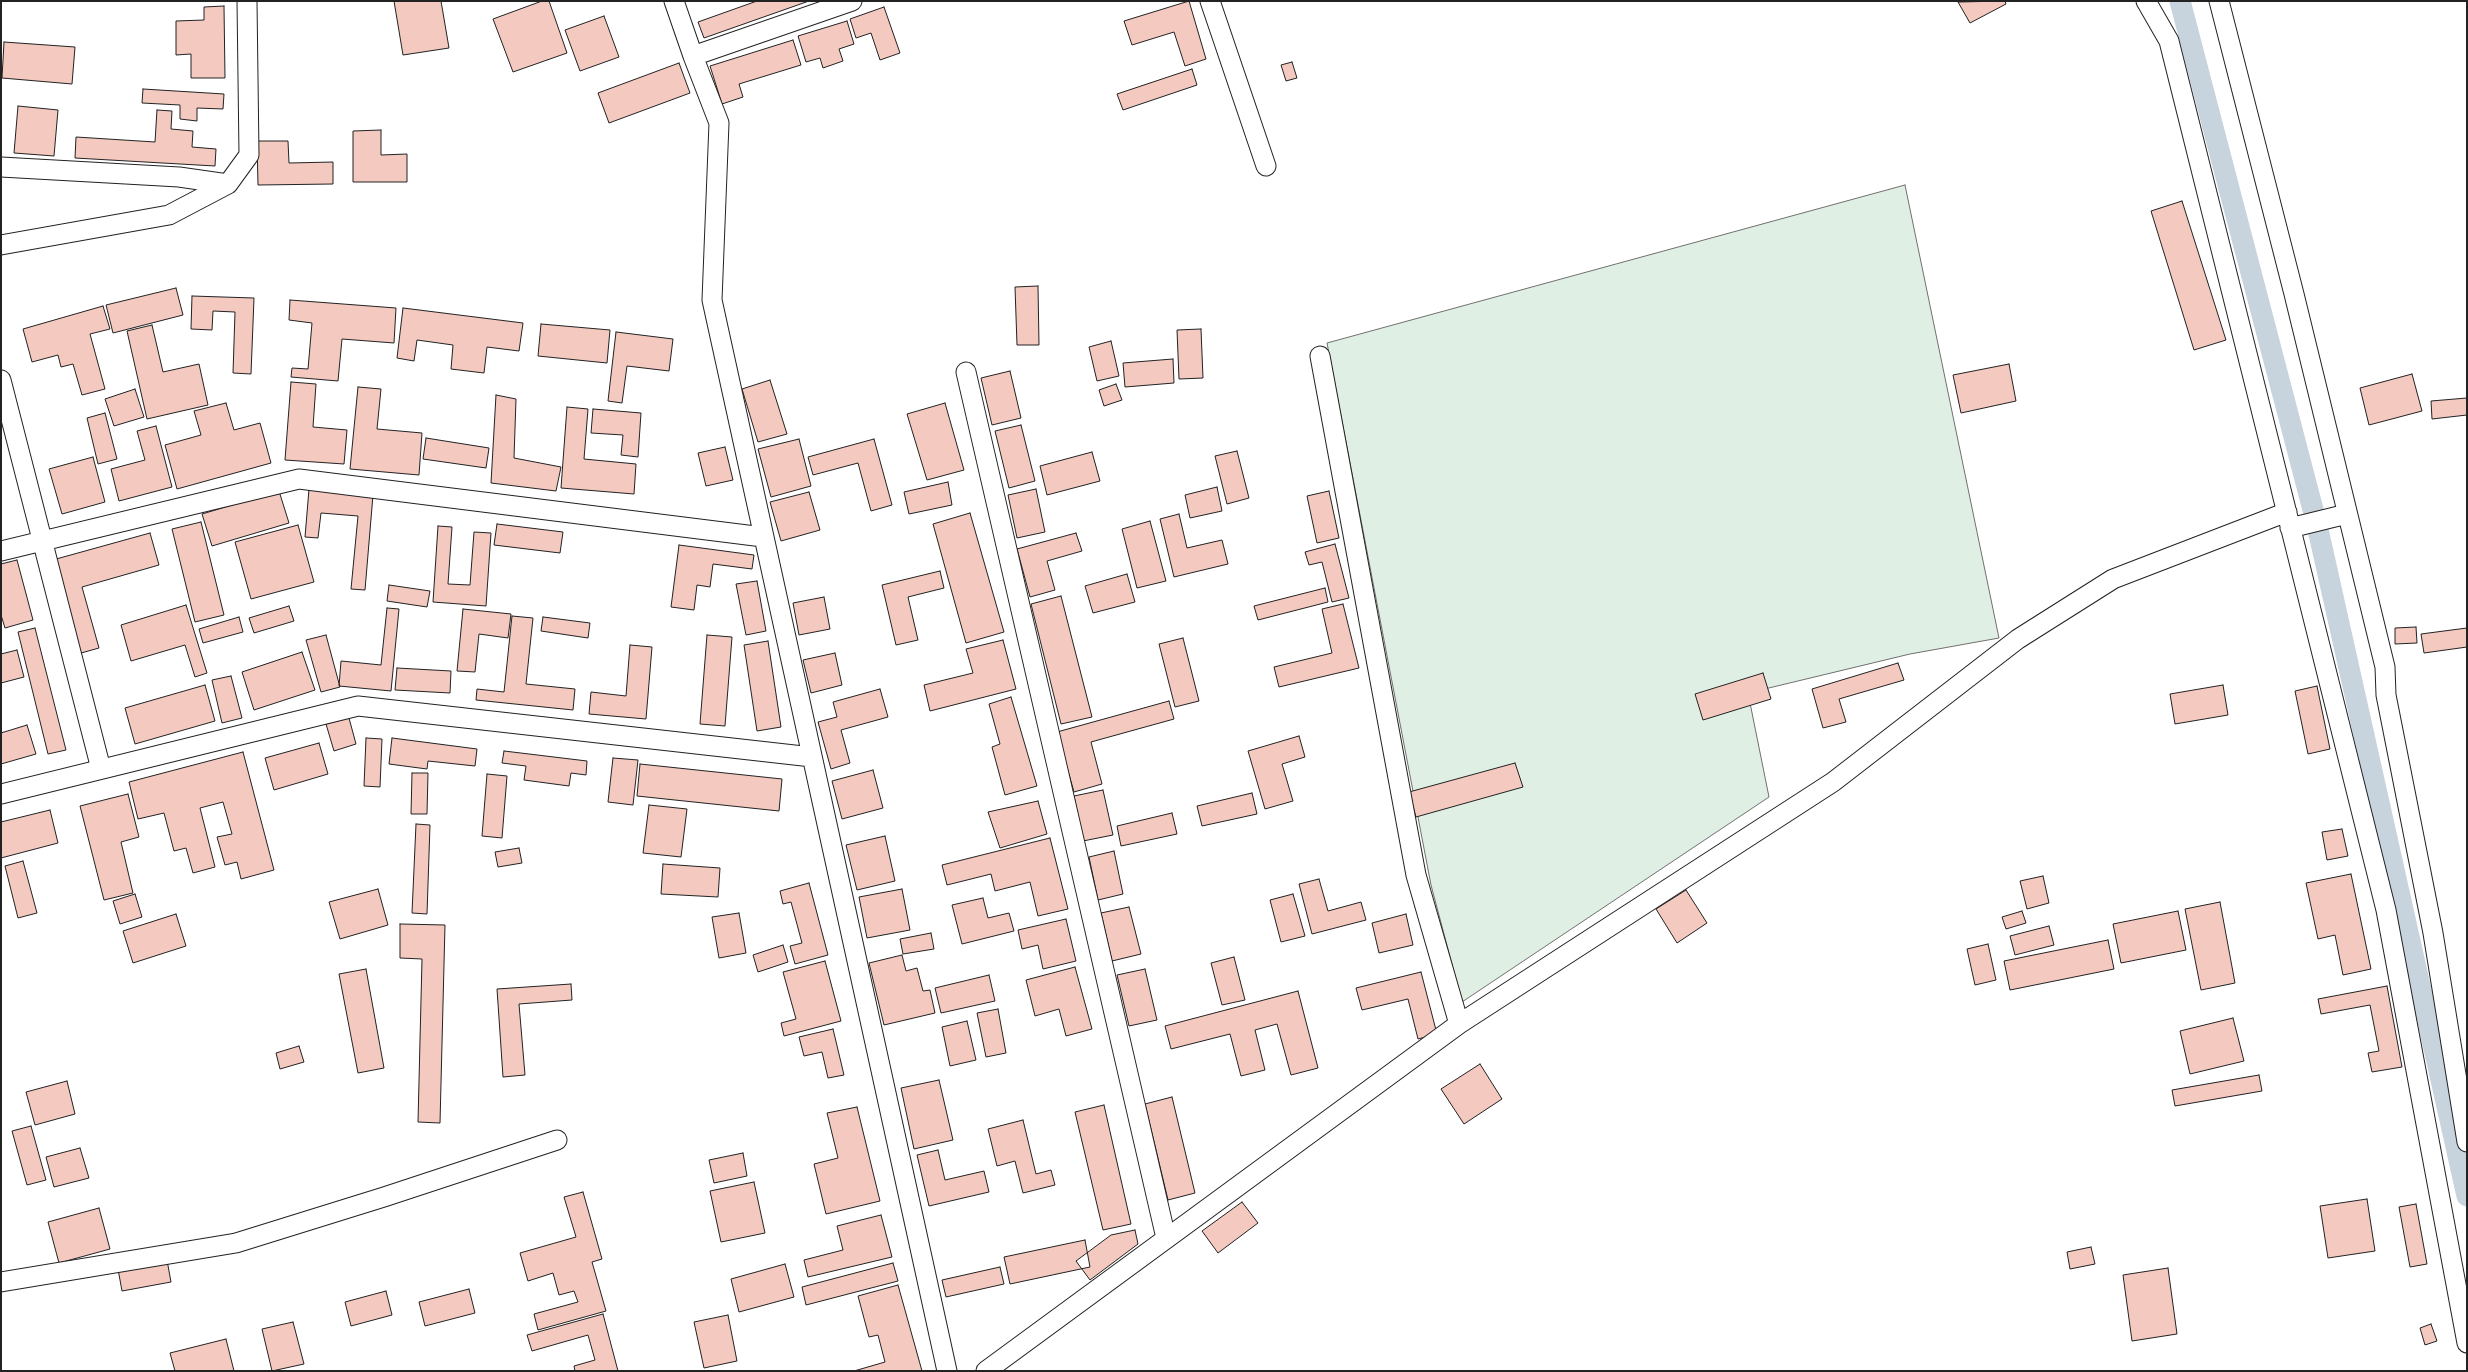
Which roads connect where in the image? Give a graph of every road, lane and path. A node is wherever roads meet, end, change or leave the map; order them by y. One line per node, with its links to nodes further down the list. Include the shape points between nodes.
1 (247, 1): 10 (street, via 249,155)
2 (674, 1): 7 (street)
3 (852, 1): 7 (street)
4 (1210, 1): 8 (street)
5 (2146, 1): 16 (street, via 2169,41)
6 (2219, 1): 15 (street)
7 (693, 56): 17 (street, via 719,124 712,300)
8 (1266, 166)
9 (1, 167): 10 (street, via 180,177)
10 (228, 184): 11 (street, via 169,216)
11 (1, 245)
12 (1320, 356): 23 (street, via 1416,875)
13 (966, 372): 26 (street)
14 (1, 380): 18 (street)
15 (2347, 514): 16 (street); 25 (street, via 2385,667 2386,695 2435,942)
16 (2289, 520): 23 (street, via 2113,579 2018,640 1833,782); 28 (street, via 2386,910)
17 (763, 536): 18 (street, via 299,479); 20 (street)
18 (41, 541): 19 (street); 21 (street)
19 (1, 550)
20 (812, 757): 21 (street, via 358,706); 29 (street)
21 (101, 769): 22 (street)
22 (1, 794)
23 (1460, 1024): 26 (street)
24 (557, 1140): 27 (street, via 236,1243)
25 (2467, 1142)
26 (1166, 1238): 30 (street)
27 (1, 1282)
28 (2467, 1343)
29 (947, 1371)
30 (986, 1371)

